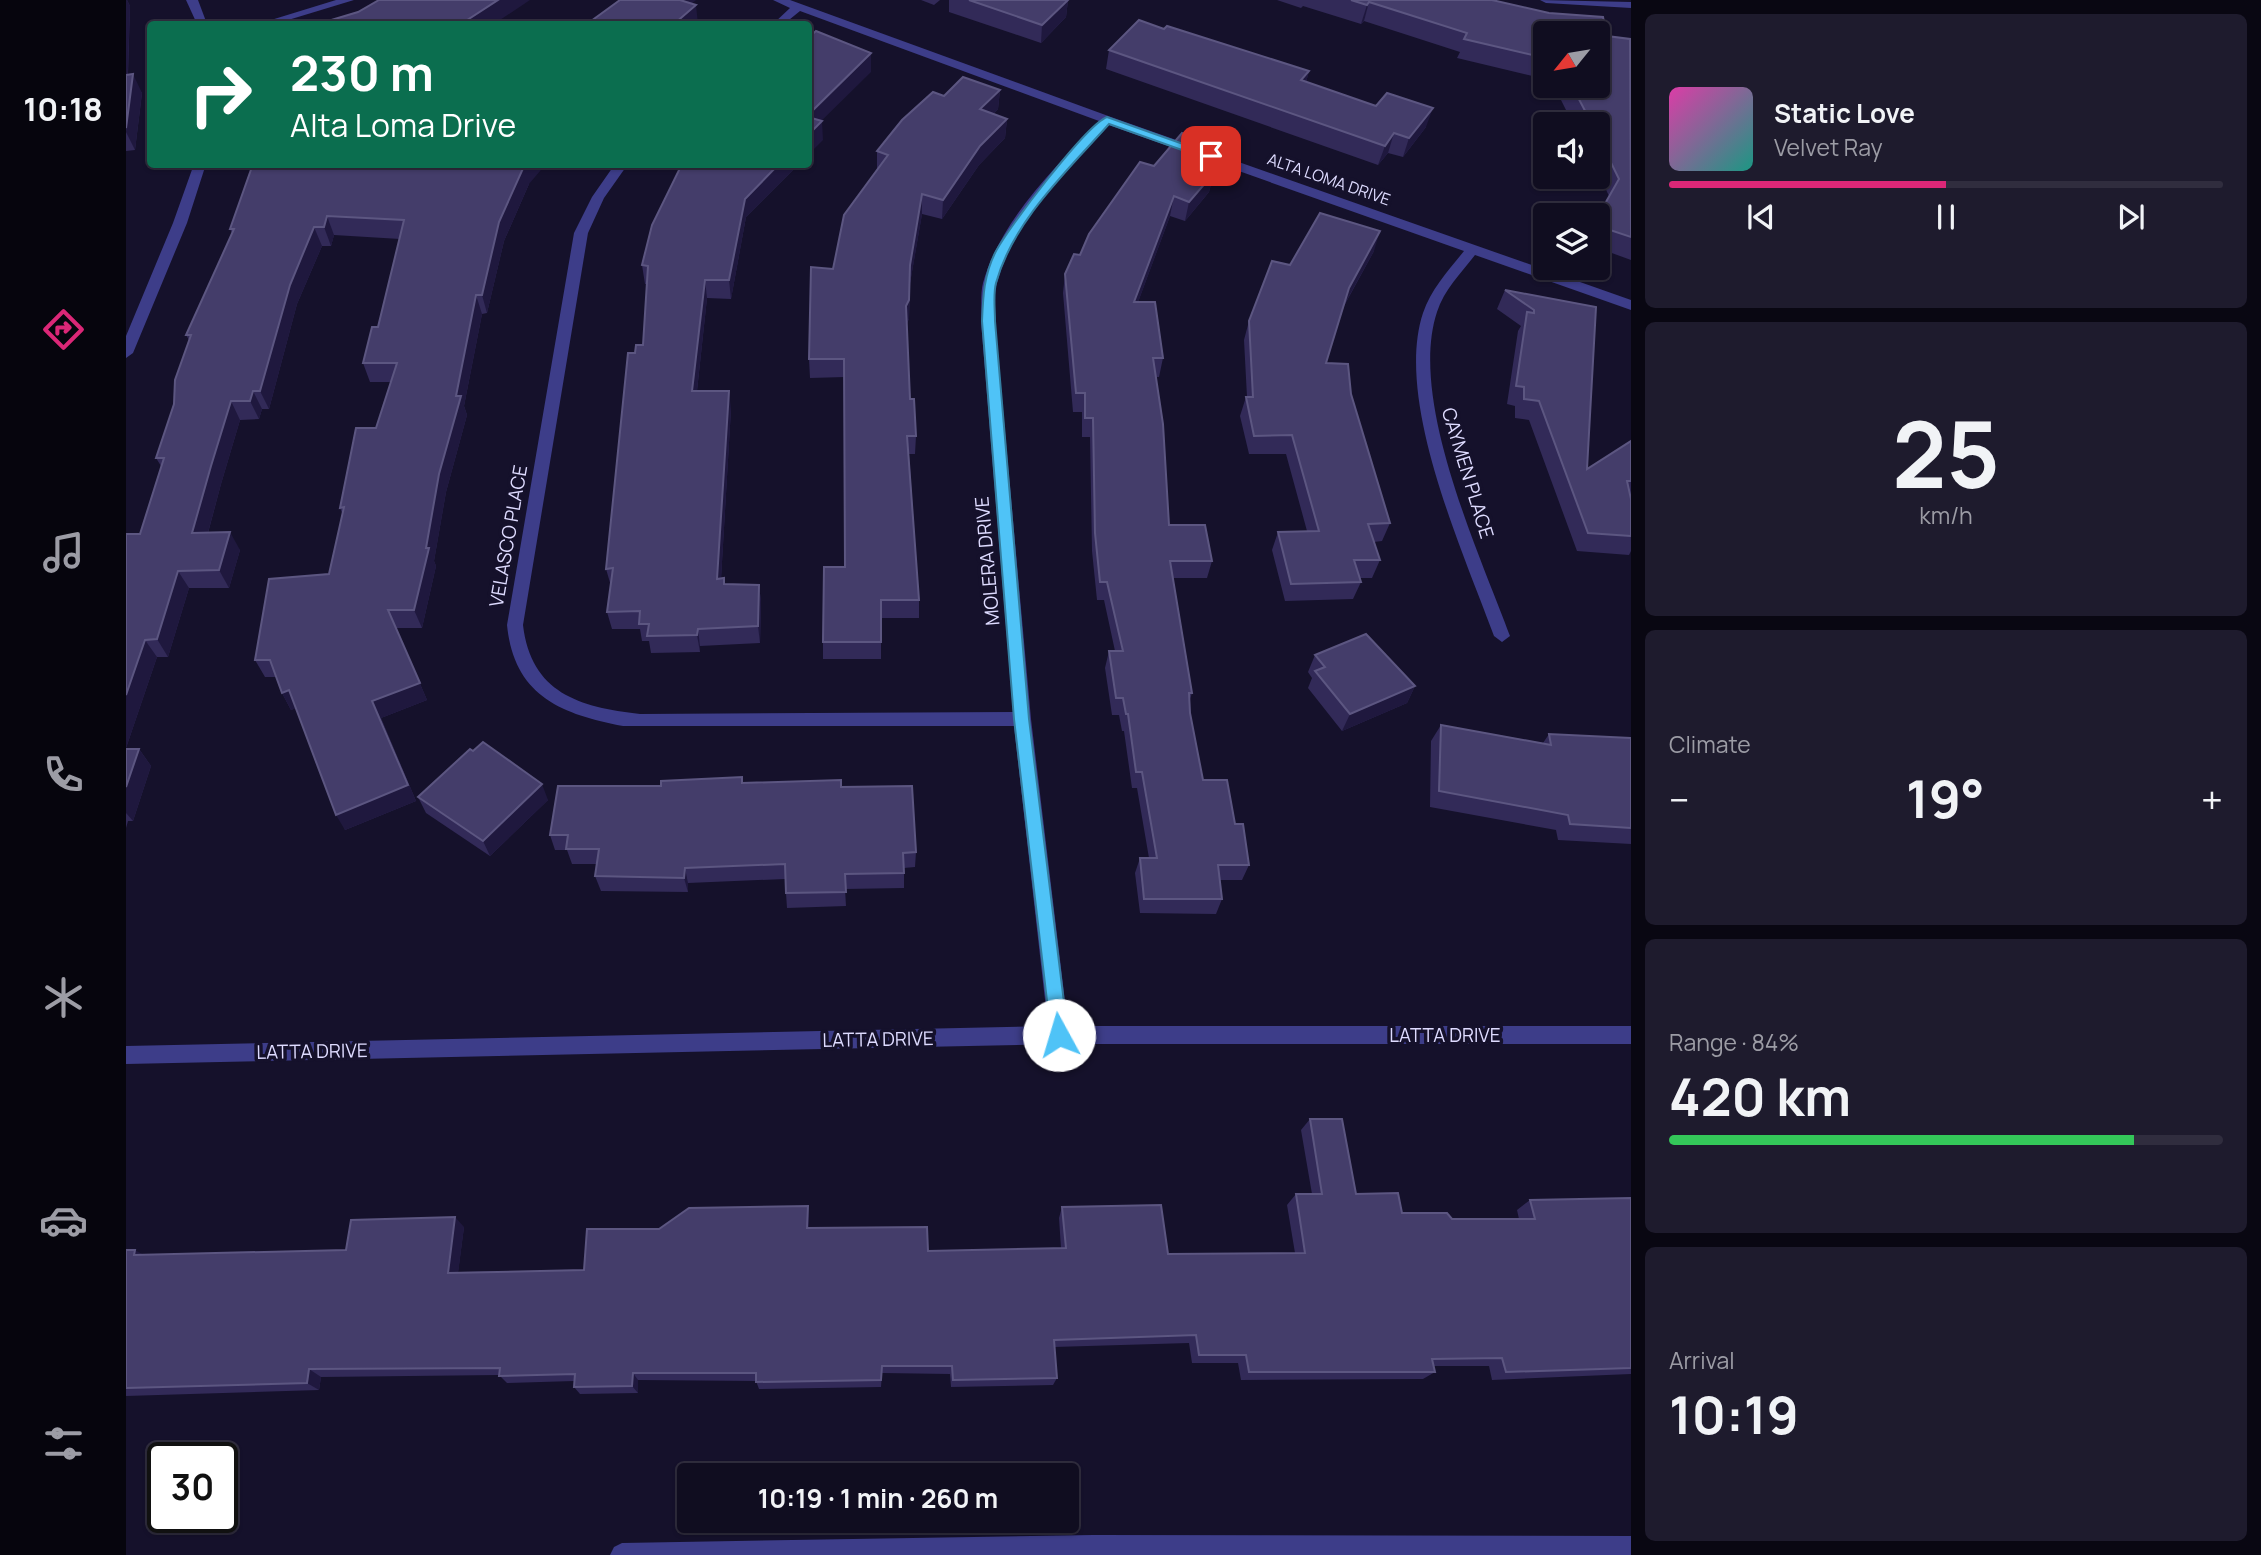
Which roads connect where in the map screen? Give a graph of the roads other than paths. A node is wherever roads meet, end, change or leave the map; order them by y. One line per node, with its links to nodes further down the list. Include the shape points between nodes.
1 (192, 0): 7 (street)
2 (348, 0): 8 (street)
3 (779, 0): 6 (street, ALTA LOMA DRIVE)
4 (1546, 0): 5 (street)
5 (1631, 5)
6 (799, 7): 9 (street); 10 (street, ALTA LOMA DRIVE)
7 (201, 21)
8 (274, 21)
9 (782, 21)
10 (1107, 120): 13 (street, ALTA LOMA DRIVE); 17 (street, MOLERA DRIVE, via 1040,195 1002,253 989,285 988,321)
11 (199, 168): 15 (street)
12 (619, 168): 17 (street, VELASCO PLACE, via 598,197 581,233 515,625 519,655 537,681 572,706 606,718 649,722)
13 (1473, 248): 14 (street, ALTA LOMA DRIVE); 16 (street, CAYMEN PLACE, via 1429,313 1424,379 1437,448)
14 (1631, 304)
15 (126, 353)
16 (1502, 636)
17 (1021, 719): 18 (street, MOLERA DRIVE)
18 (1059, 1035): 19 (street, LATTA DRIVE); 20 (street, LATTA DRIVE)
19 (1631, 1035)
20 (126, 1055)
21 (1631, 1548): 22 (street)
22 (1093, 1551): 23 (street)
23 (622, 1555)

